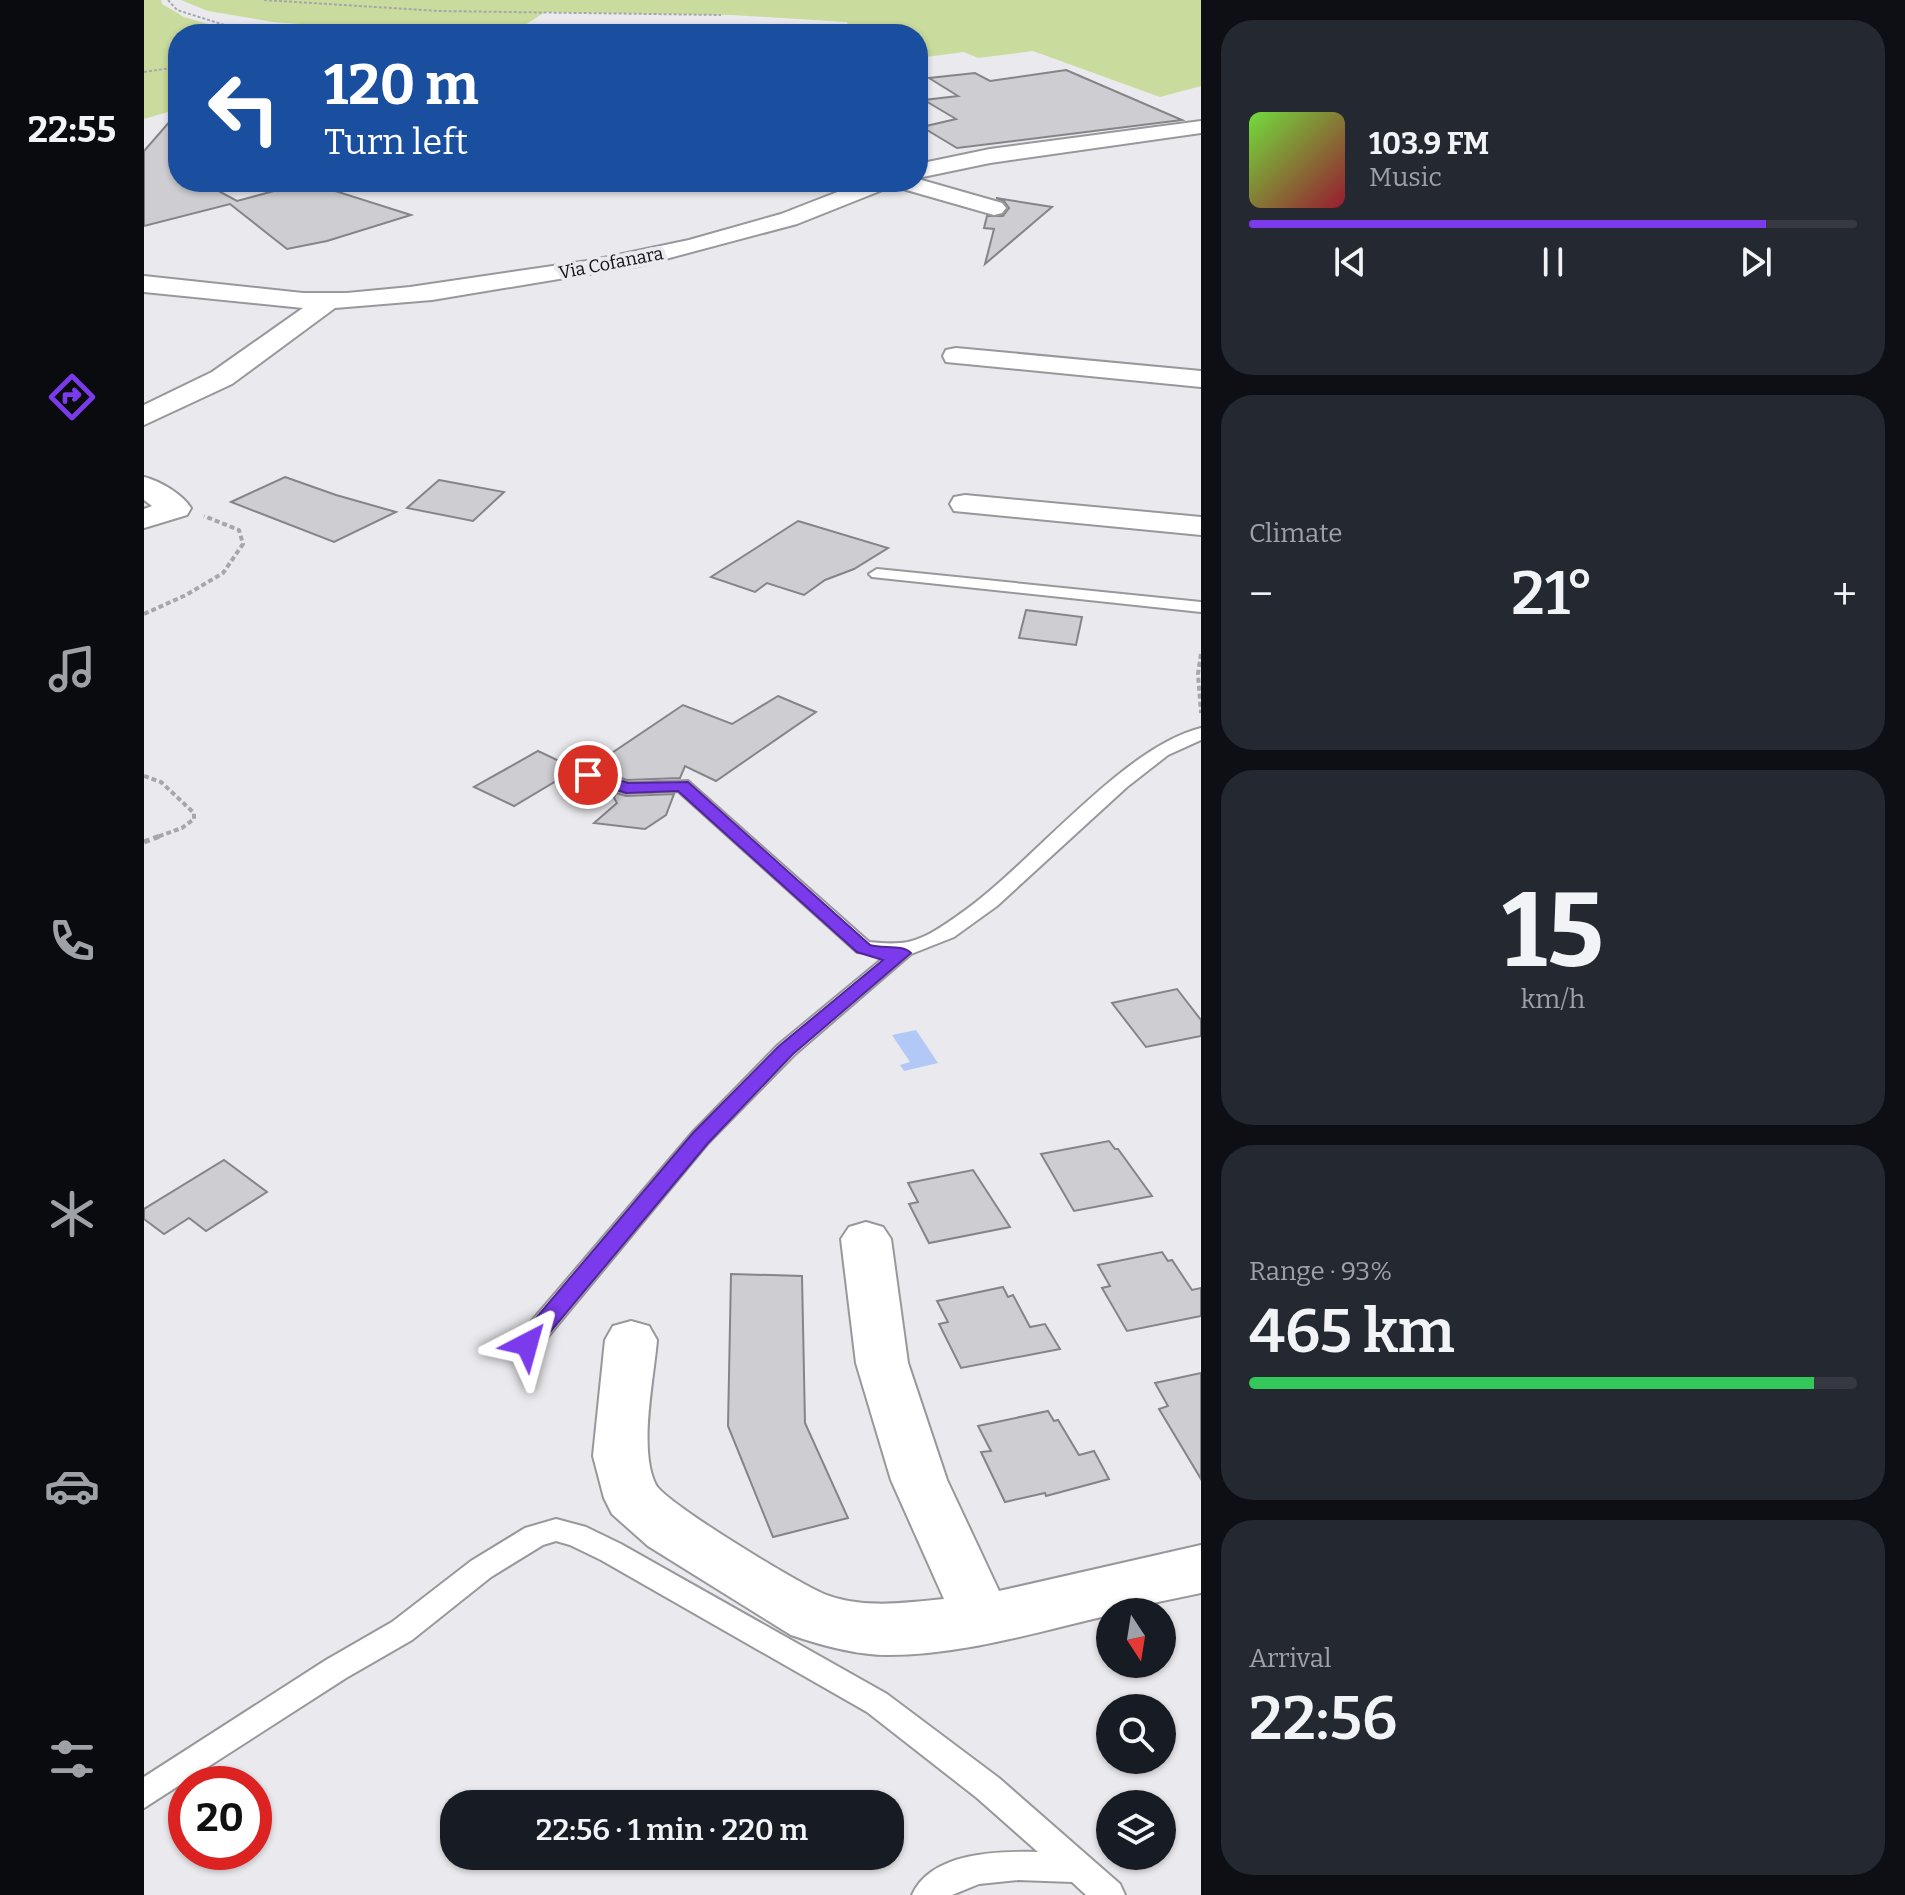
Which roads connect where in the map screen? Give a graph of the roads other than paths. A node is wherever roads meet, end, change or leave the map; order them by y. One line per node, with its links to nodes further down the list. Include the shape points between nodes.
1 (1201, 127): 2 (street)
2 (928, 169)
3 (928, 189): 5 (street)
4 (860, 192): 7 (street, Via Cofanara, via 717,240 594,268)
5 (994, 208)
6 (144, 284): 7 (street, Via Cofanara)
7 (329, 301): 10 (street, Via Cofanara, via 222,378)
8 (956, 356): 9 (street)
9 (1201, 379)
10 (144, 416)
11 (144, 486): 13 (street, via 176,508)
12 (965, 504): 14 (street)
13 (144, 519)
14 (1201, 526)
15 (877, 574): 16 (lane)
16 (1201, 607)
17 (1201, 733): 19 (lane, via 1121,783 1026,874 946,933)
18 (588, 775): 19 (lane, via 626,788 682,785 864,948)
19 (902, 953): 22 (lane, via 786,1050 700,1138)
20 (866, 1239): 24 (street, via 882,1363 919,1480)
21 (631, 1340): 24 (street, via 620,1456 632,1498 668,1530 812,1617 885,1630)
22 (527, 1344)
23 (1201, 1569): 24 (street)
24 (983, 1620)
25 (144, 1794): 26 (lane, via 402,1631 481,1569 535,1536 556,1530 611,1552 877,1703 988,1788)
26 (1078, 1868): 27 (lane, via 983,1866 938,1885); 28 (lane)
27 (928, 1895)
28 (1109, 1895)

